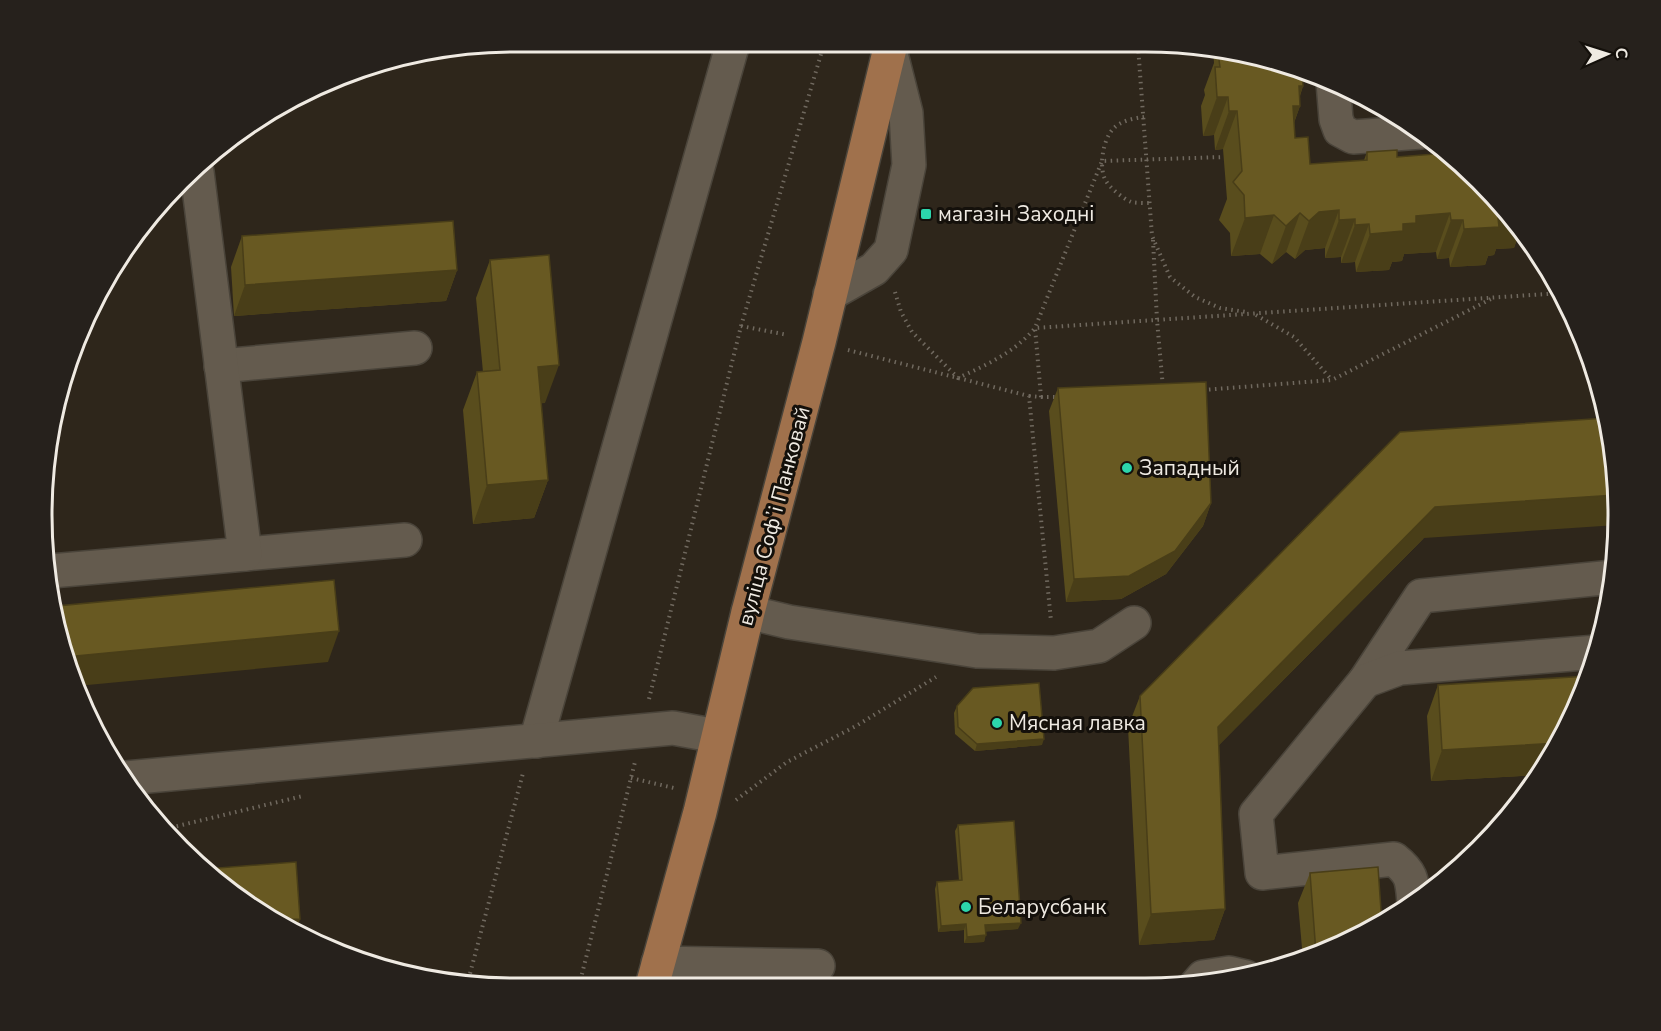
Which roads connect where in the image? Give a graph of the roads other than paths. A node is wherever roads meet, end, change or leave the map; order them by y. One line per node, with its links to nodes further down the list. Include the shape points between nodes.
1 (730, 52): 19 (lane)
2 (889, 52): 7 (main road, вуліца Софʼі Панковай)
3 (891, 52): 7 (lane, via 906,114 909,165 891,250 874,269)
4 (1334, 93): 5 (lane, via 1340,130 1353,137)
5 (1406, 133)
6 (198, 179): 9 (lane)
7 (830, 294): 14 (main road, вуліца Софʼі Панковай)
8 (415, 348): 9 (lane)
9 (221, 366): 11 (lane)
10 (405, 540): 11 (lane)
11 (245, 554): 12 (lane)
12 (56, 572)
13 (1605, 578): 17 (lane, via 1421,596)
14 (748, 612): 15 (lane, via 977,651 1054,653 1099,646); 18 (main road, вуліца Софʼі Панковай)
15 (1134, 623)
16 (1587, 653): 17 (lane, via 1401,668)
17 (1365, 681): 21 (lane, via 1256,814 1262,873 1394,859 1407,869)
18 (717, 736): 19 (lane, via 673,728); 23 (main road, вуліца Софʼі Панковай)
19 (536, 741): 20 (lane)
20 (134, 777)
21 (1413, 893)
22 (818, 966): 23 (lane)
23 (655, 974)

